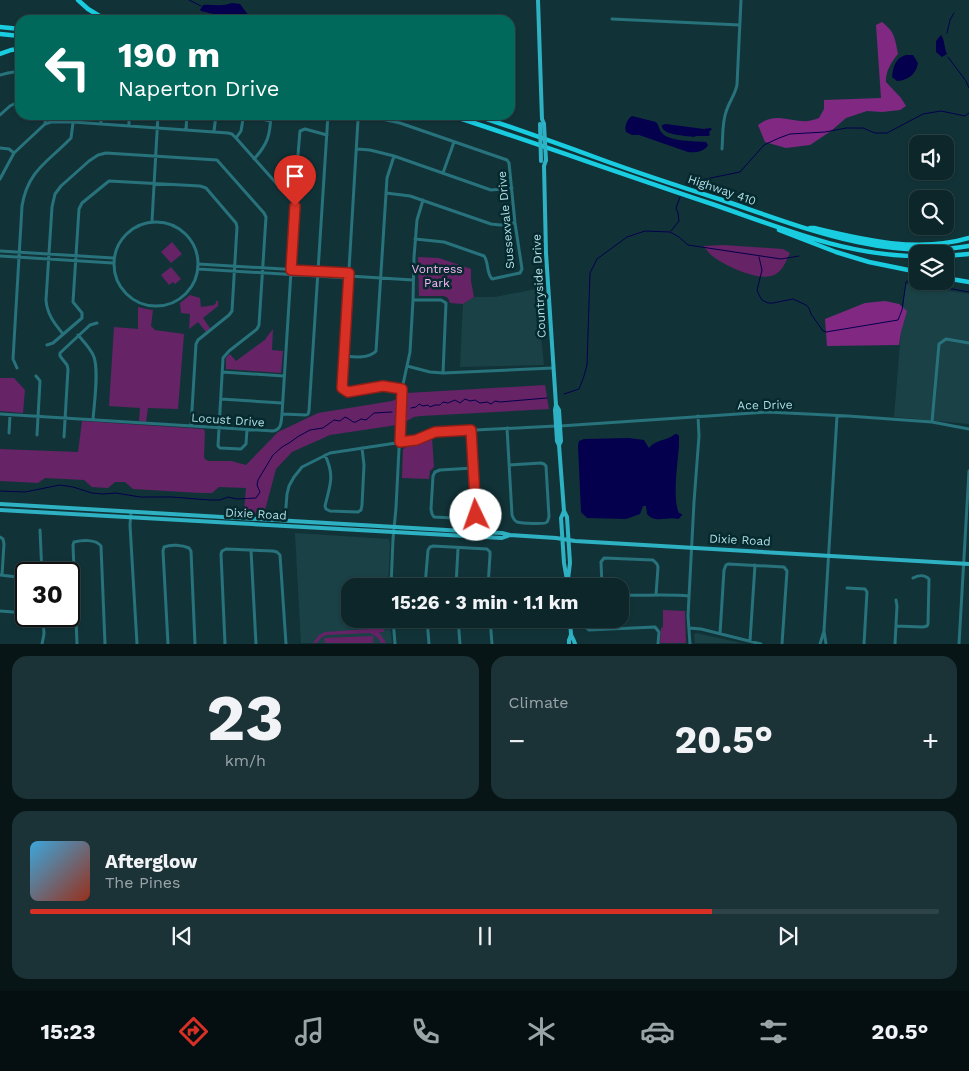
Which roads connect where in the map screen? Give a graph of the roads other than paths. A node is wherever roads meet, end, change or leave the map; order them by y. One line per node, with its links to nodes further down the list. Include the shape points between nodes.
1 (78, 0): 4 (highway)
2 (538, 0): 98 (main road, Countryside Drive, bridge)
3 (741, 0): 6 (street)
4 (98, 15)
5 (612, 19): 6 (street)
6 (740, 24): 43 (street, via 737,85 726,112)
7 (0, 27): 8 (highway)
8 (15, 28)
9 (0, 34): 10 (highway)
10 (15, 36)
11 (15, 50): 12 (highway)
12 (0, 54)
13 (15, 71): 14 (street)
14 (0, 75)
15 (15, 104): 16 (street)
16 (0, 115)
17 (45, 120): 32 (street)
18 (101, 120): 33 (street)
19 (129, 120): 34 (street)
20 (158, 120): 35 (street)
21 (187, 120): 36 (street)
22 (215, 120): 37 (street)
23 (243, 120): 39 (street)
24 (266, 120): 30 (street)
25 (328, 120): 38 (street)
26 (358, 120): 42 (street, Sussexvale Drive)
27 (386, 120): 40 (street, Sussexvale Drive)
28 (465, 120): 57 (highway, Highway 410)
29 (491, 120): 58 (highway, Highway 410)
30 (270, 121): 47 (street, via 266,144)
31 (73, 122): 32 (street); 33 (street); 64 (street, via 71,138 29,182 22,206)
32 (45, 124): 44 (street)
33 (101, 124): 34 (street)
34 (129, 126): 35 (street)
35 (157, 128): 36 (street); 45 (street)
36 (186, 130): 37 (street)
37 (214, 132): 39 (street, via 232,134)
38 (327, 135): 53 (street, via 305,129 300,131 295,192); 80 (street)
39 (236, 138): 47 (street)
40 (454, 142): 48 (street); 51 (street, Sussexvale Drive, via 507,160)
41 (0, 148): 44 (street)
42 (357, 149): 46 (street); 84 (street, Sussexvale Drive)
43 (722, 149)
44 (14, 153): 49 (street)
45 (156, 156): 50 (street); 65 (street, via 113,153 88,161 55,194); 75 (street, via 220,162 265,215)
46 (394, 156): 48 (street); 52 (street)
47 (254, 159): 53 (street)
48 (443, 173): 51 (street, via 491,190)
49 (0, 177)
50 (154, 184): 55 (street); 70 (street, via 109,181 82,203); 74 (street, via 206,188 237,224)
51 (512, 188): 56 (street, Sussexvale Drive)
52 (386, 193): 54 (street); 85 (street)
53 (290, 198): 77 (street, Locust Drive, via 295,208)
54 (423, 200): 56 (street, via 491,224); 60 (street)
55 (152, 221): 69 (street, via 126,233); 73 (street, via 168,223 184,232 194,246)
56 (515, 223): 60 (street, Sussexvale Drive, via 522,272 494,279 489,276 484,256 444,242)
57 (772, 226): 68 (highway, Highway 410, via 862,251); 78 (highway, via 836,252)
58 (805, 228): 59 (highway, via 894,244 927,244); 61 (highway, Highway 410, via 828,236 892,248 931,250)
59 (969, 238)
60 (415, 239): 86 (street)
61 (969, 246)
62 (0, 251): 64 (street)
63 (969, 254): 66 (highway)
64 (20, 255): 65 (street); 67 (street); 71 (street); 97 (street, via 14,359)
65 (49, 255): 70 (street); 71 (street)
66 (954, 255)
67 (0, 256)
68 (909, 256)
69 (113, 258): 70 (street); 72 (street)
70 (76, 259): 71 (street); 72 (street); 91 (street, via 74,302 82,317)
71 (48, 260): 91 (street, via 47,309)
72 (113, 263): 76 (street, via 118,283 127,294 141,303 156,306 169,304 184,295 195,280)
73 (198, 264): 74 (street); 76 (street)
74 (235, 266): 75 (street); 79 (street)
75 (262, 268): 77 (street); 81 (street)
76 (198, 269): 79 (street)
77 (291, 270): 80 (street); 82 (street, Locust Drive)
78 (909, 270)
79 (235, 271): 81 (street); 115 (street, via 232,312 196,344)
80 (318, 272): 83 (street); 84 (street)
81 (262, 273): 82 (street); 99 (street, via 257,329 224,356)
82 (291, 275): 83 (street); 102 (street, Locust Drive)
83 (318, 276): 84 (street); 107 (street, via 309,412 307,415)
84 (349, 276): 85 (street); 95 (street, Sussexvale Drive)
85 (381, 278): 86 (street); 95 (street, via 376,351 358,357)
86 (413, 280): 89 (street)
87 (954, 280): 88 (highway)
88 (969, 282)
89 (414, 300): 96 (street); 100 (street, via 441,300 446,303)
90 (96, 323): 92 (street)
91 (63, 334): 94 (street)
92 (78, 335): 112 (street, via 59,354 68,369); 113 (street, via 95,361)
93 (969, 343): 114 (street, via 949,339 939,344)
94 (47, 345)
95 (344, 356): 103 (street, Sussexvale Drive, via 342,386 346,392 383,386)
96 (407, 366): 100 (street); 103 (street)
97 (17, 368)
98 (553, 368): 100 (street); 116 (main road, Countryside Drive)
99 (222, 372): 102 (street); 104 (street)
100 (443, 373)
101 (36, 376): 109 (street, via 40,381)
102 (284, 376): 105 (street, Locust Drive)
103 (402, 389): 125 (street)
104 (220, 399): 105 (street); 117 (street)
105 (282, 404): 107 (street, Locust Drive)
106 (0, 414): 108 (street, Locust Drive)
107 (282, 414): 120 (street, Locust Drive, via 281,425 275,431)
108 (10, 415): 109 (street, Locust Drive); 122 (street)
109 (38, 416): 112 (street, Locust Drive); 123 (street)
110 (698, 416): 111 (street, Ace Drive, via 767,412); 116 (street, Ace Drive); 144 (street)
111 (837, 416): 114 (street, Ace Drive); 147 (street)
112 (65, 418): 113 (street, Locust Drive); 124 (street)
113 (93, 420): 115 (street, Locust Drive)
114 (932, 422): 119 (street, Ace Drive)
115 (191, 426): 117 (street, Locust Drive)
116 (558, 426): 118 (street, Ace Drive); 133 (main road, Countryside Drive)
117 (218, 428): 120 (street, Locust Drive); 120 (street, via 219,447 239,450 246,444)
118 (507, 428): 121 (street, Ace Drive); 128 (street)
119 (969, 429)
120 (247, 430)
121 (471, 430): 125 (street, Ace Drive, via 435,432); 129 (street)
122 (9, 433)
123 (37, 435)
124 (64, 437)
125 (400, 442): 126 (street, Ace Drive); 137 (street)
126 (362, 448): 127 (street, Ace Drive); 127 (street, via 363,495 362,508 358,512 326,509 332,478)
127 (325, 455): 136 (street, Ace Drive, via 302,467 294,477 287,494)
128 (510, 465): 128 (street, via 513,518 518,522 546,523 546,466 541,463)
129 (473, 468): 129 (street, via 435,472 431,512 434,516 474,518)
130 (969, 471): 150 (street)
131 (0, 504): 134 (main road, Dixie Road)
132 (0, 510): 135 (main road, Dixie Road)
133 (564, 511): 142 (main road, Countryside Drive); 143 (main road, Countryside Drive)
134 (131, 512): 135 (street); 136 (main road, Dixie Road)
135 (131, 517): 139 (main road, Dixie Road); 186 (street)
136 (285, 520): 137 (main road, Dixie Road)
137 (395, 527): 139 (street); 140 (main road, Dixie Road)
138 (40, 530): 148 (street)
139 (394, 532): 140 (main road, Dixie Road, via 502,538); 154 (street)
140 (510, 535): 142 (main road, Dixie Road)
141 (0, 538): 152 (street, via 4,544)
142 (562, 539): 143 (main road, Dixie Road); 158 (main road, Countryside Drive)
143 (568, 540): 144 (main road, Dixie Road); 159 (main road, Countryside Drive)
144 (692, 547): 147 (main road, Dixie Road); 165 (street)
145 (458, 548): 155 (street, via 429,548); 156 (street); 157 (street, via 487,549 490,555)
146 (251, 550): 189 (street, via 226,549 221,553); 190 (street); 191 (street, via 280,555)
147 (828, 555): 150 (main road, Dixie Road); 179 (street)
148 (41, 562)
149 (73, 562): 185 (street, via 74,542 99,543 101,546)
150 (966, 564): 206 (street)
151 (755, 565): 180 (street, via 728,564 724,567); 182 (street); 201 (street, via 784,567 787,571)
152 (1, 575): 153 (street)
153 (15, 577)
154 (391, 578)
155 (426, 578)
156 (456, 578)
157 (489, 578)
158 (568, 578)
159 (568, 578)
160 (602, 578): 164 (street, via 601,562 604,558 653,560 658,567)
161 (913, 578): 169 (street, via 922,575 929,579 928,624 923,628)
162 (847, 588): 204 (street, via 867,592)
163 (629, 595): 164 (street)
164 (656, 595): 165 (street)
165 (689, 596): 178 (street)
166 (896, 600): 169 (street)
167 (0, 611): 168 (street)
168 (15, 613)
169 (896, 626): 205 (street)
170 (44, 627): 183 (street)
171 (76, 627): 184 (street)
172 (394, 628): 192 (street)
173 (428, 628): 193 (street)
174 (459, 628): 194 (street)
175 (491, 628): 195 (street)
176 (571, 628): 181 (main road)
177 (585, 628): 198 (street, via 655,627 659,632)
178 (689, 628): 180 (street); 199 (street)
179 (824, 631): 202 (street); 203 (street)
180 (720, 634): 182 (street)
181 (571, 635): 196 (main road); 197 (main road)
182 (750, 641): 200 (street)
183 (42, 644)
184 (77, 644)
185 (105, 644)
186 (137, 644)
187 (168, 644): 188 (street, via 163,551 167,546 185,546 191,551)
188 (195, 644)
189 (226, 644)
190 (256, 644)
191 (286, 644)
192 (395, 644)
193 (429, 644)
194 (460, 644)
195 (492, 644)
196 (569, 644)
197 (575, 644)
198 (658, 644)
199 (690, 644)
200 (761, 644)
201 (782, 644)
202 (820, 644)
203 (826, 644)
204 (864, 644)
205 (895, 644)
206 (959, 644)

